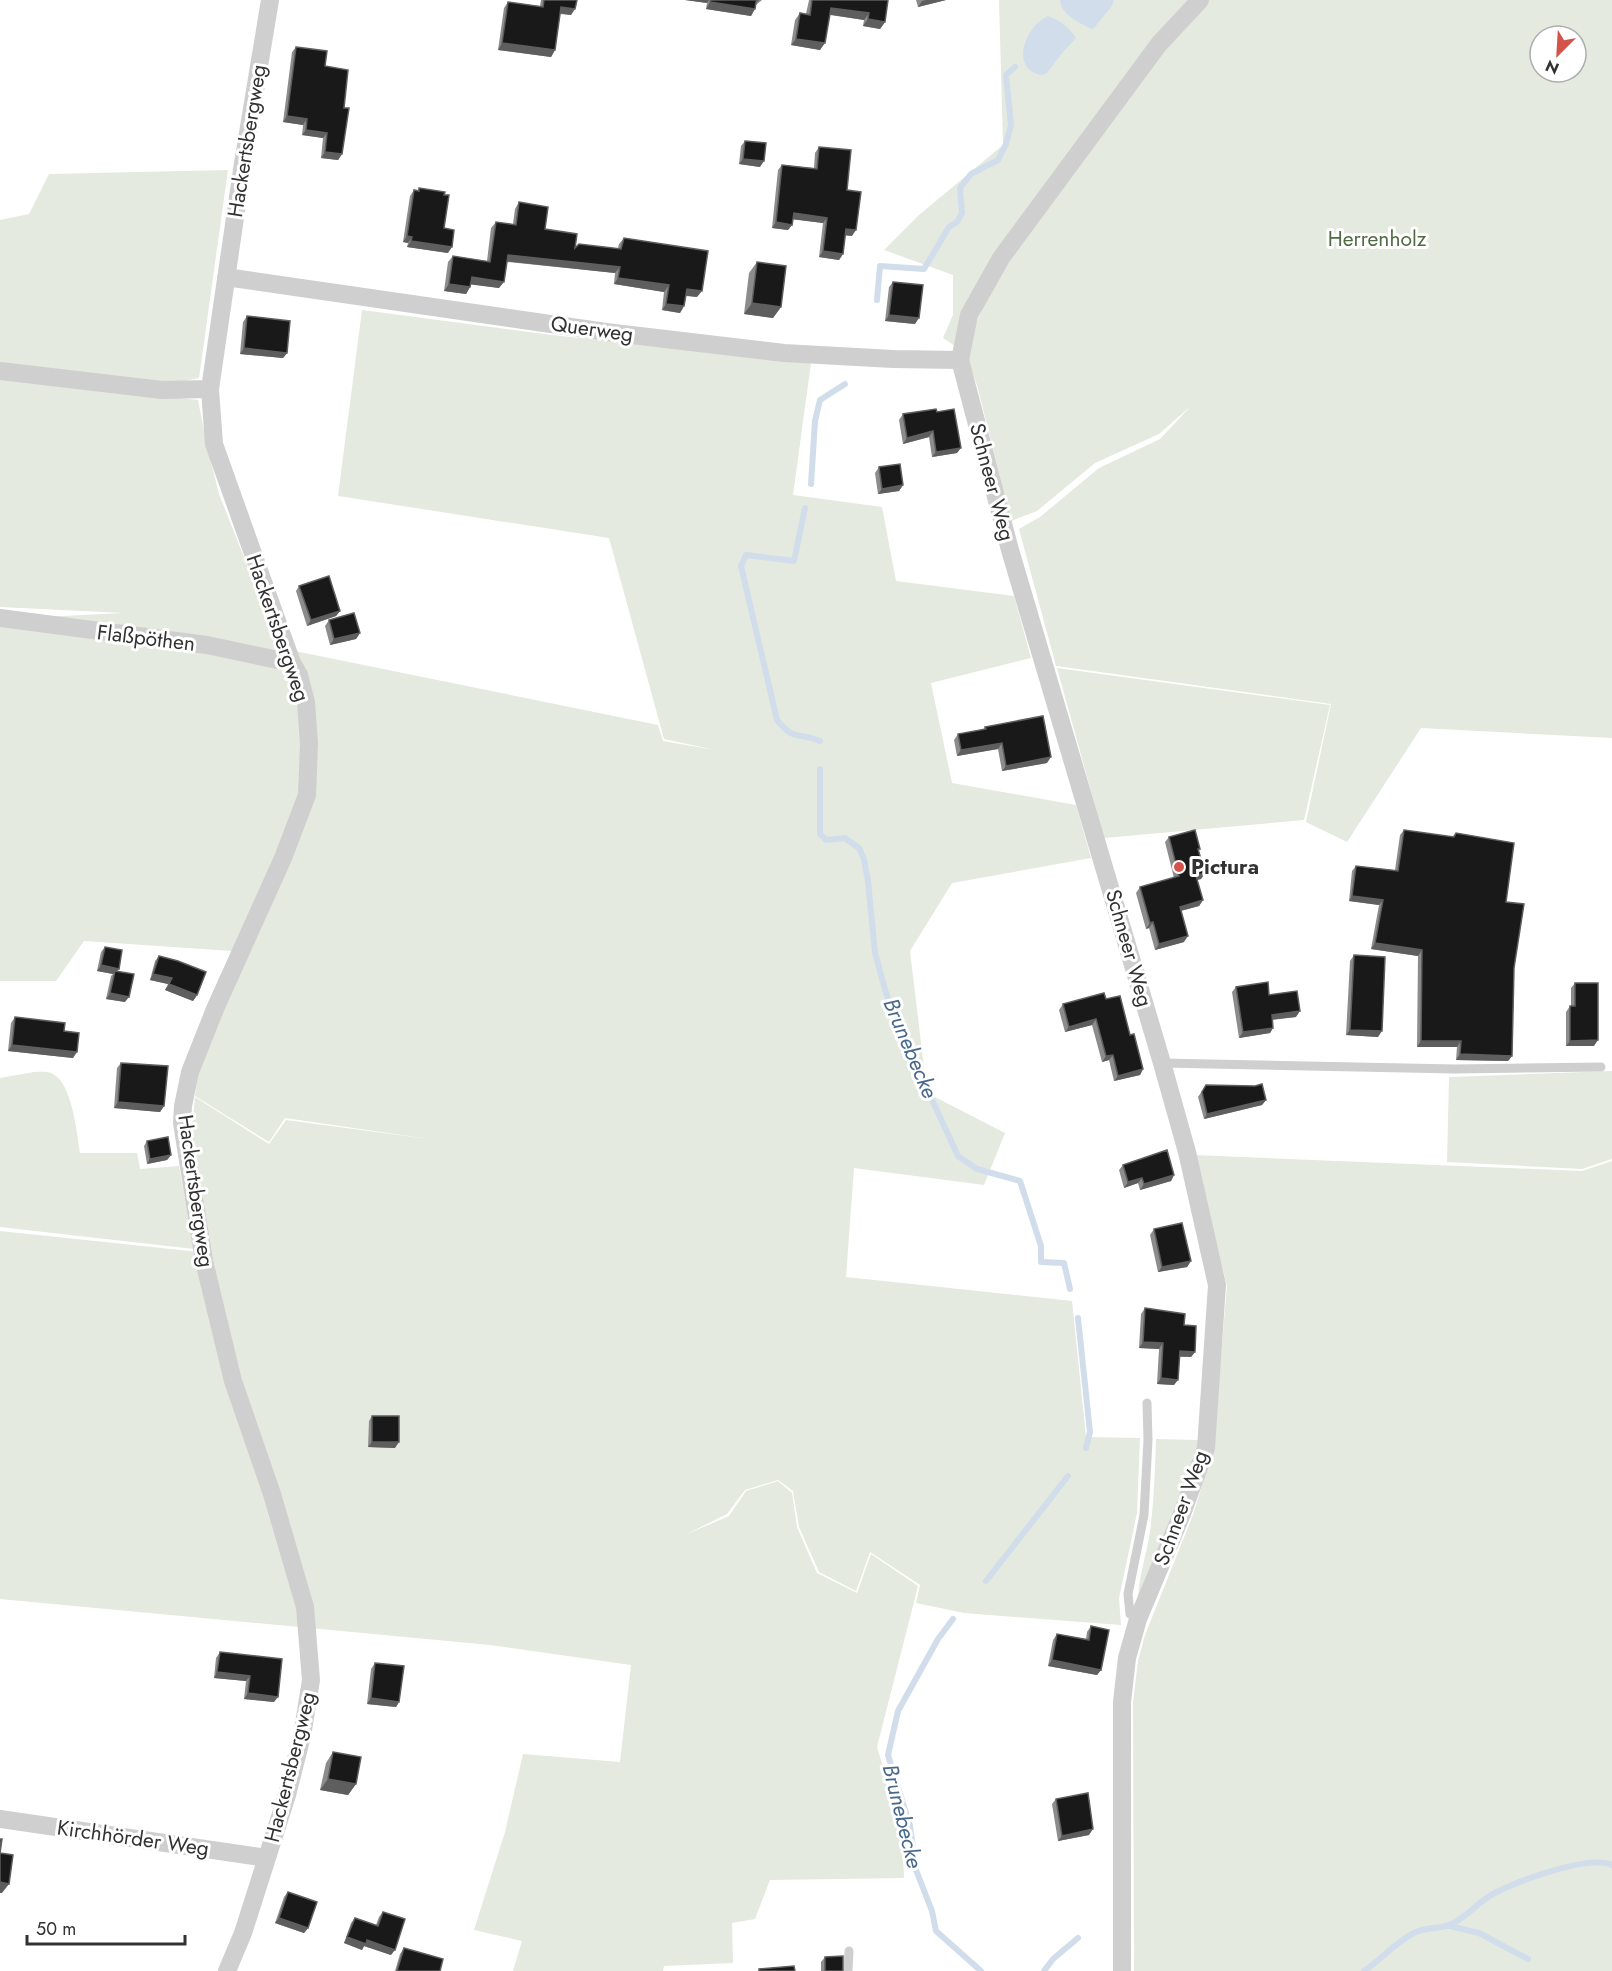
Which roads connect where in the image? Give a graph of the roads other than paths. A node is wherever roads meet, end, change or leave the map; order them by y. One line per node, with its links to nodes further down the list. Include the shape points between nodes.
1 (270, 0): 3 (street, Hackertsbergweg)
2 (1200, 0): 4 (street, Schneer Weg, via 1159,44 1001,258 969,315)
3 (226, 277): 4 (street, Querweg, via 606,332 784,353); 6 (street, Hackertsbergweg)
4 (960, 360): 9 (street, Schneer Weg, via 1010,550)
5 (0, 371): 6 (street, via 162,390)
6 (210, 389): 8 (street, Hackertsbergweg, via 214,444)
7 (0, 618): 8 (street, Flaßpöthen, via 207,645)
8 (292, 663): 14 (street, Hackertsbergweg, via 306,702 307,795 190,1072 182,1123 204,1261 233,1382 272,1494 305,1607 311,1680 302,1736)
9 (1162, 1063): 10 (lane); 12 (street, Schneer Weg, via 1217,1285 1206,1448)
10 (1601, 1067)
11 (1147, 1403): 12 (lane, via 1144,1515 1128,1594 1130,1614)
12 (1138, 1619): 18 (street, Schneer Weg, via 1127,1658 1122,1702)
13 (0, 1819): 14 (street, Kirchhörder Weg)
14 (267, 1858): 16 (street, Hackertsbergweg)
15 (849, 1951): 17 (lane)
16 (227, 1971)
17 (848, 1971)
18 (1122, 1971)

